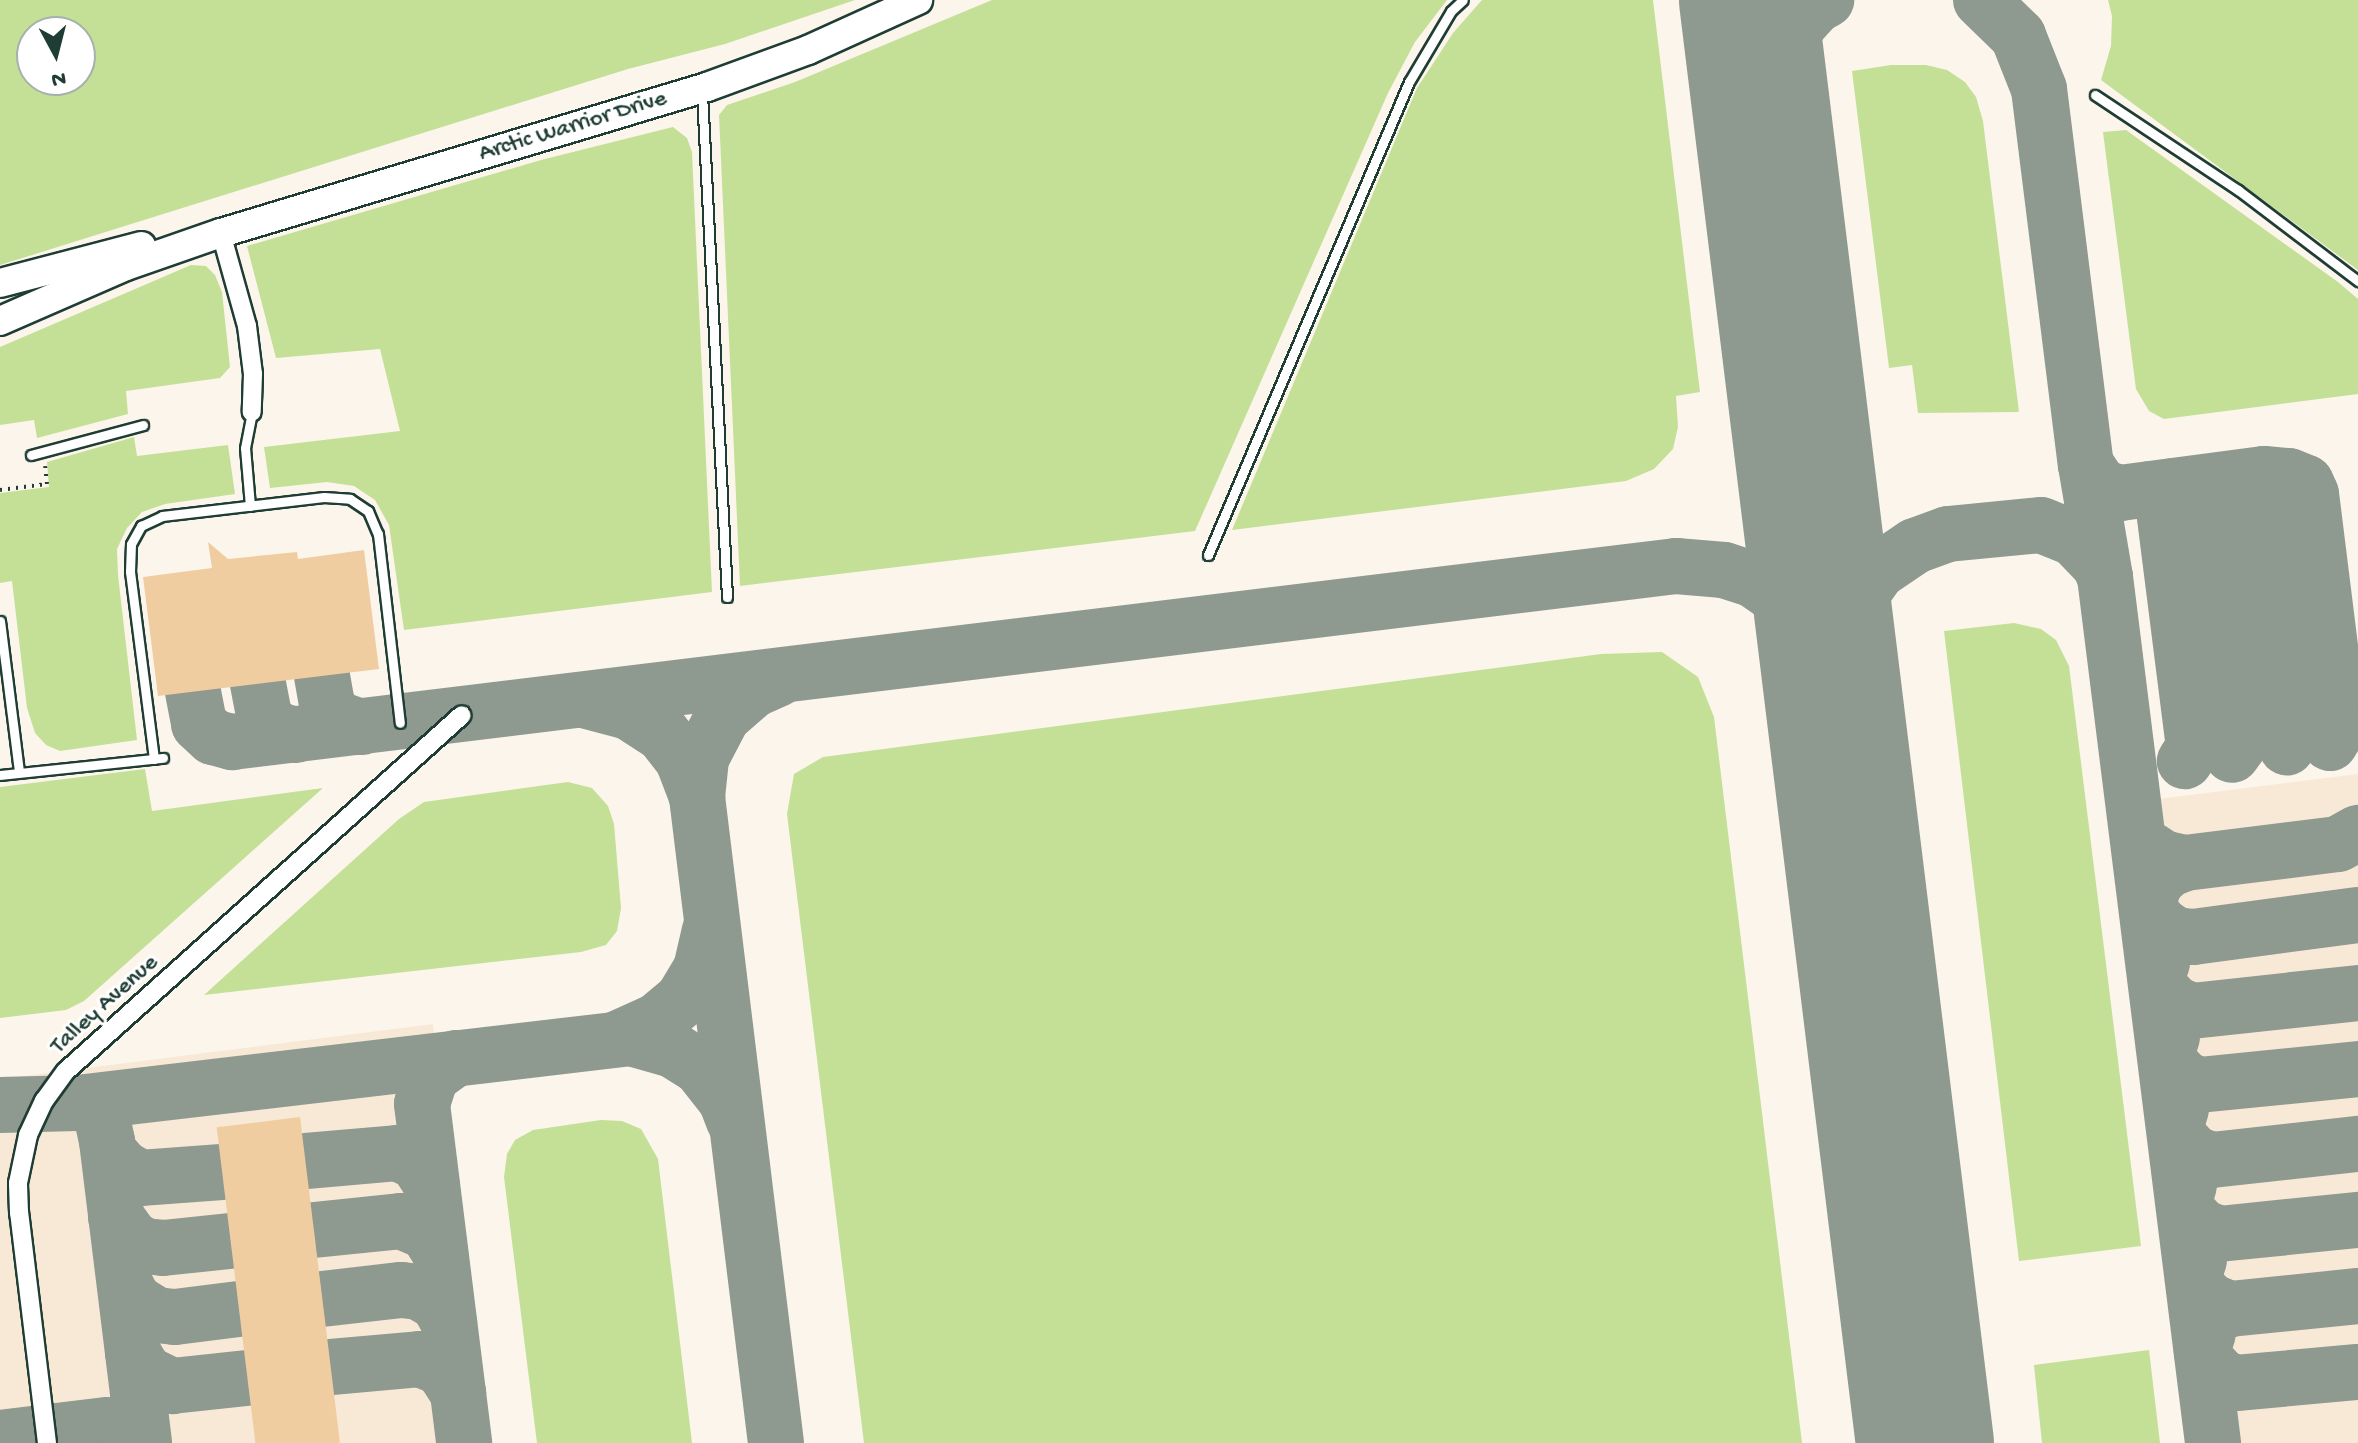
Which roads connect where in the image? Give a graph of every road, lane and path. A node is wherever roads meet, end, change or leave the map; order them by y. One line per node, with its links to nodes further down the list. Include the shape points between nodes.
1 (918, 0): 3 (main road, Arctic Warrior Drive, via 808,50)
2 (1463, 0): 15 (lane, via 1409,82)
3 (701, 88): 5 (main road, Arctic Warrior Drive); 16 (lane)
4 (2095, 95): 6 (lane, via 2238,190)
5 (221, 233): 7 (main road, Arctic Warrior Drive, via 129,248); 8 (main road, Arctic Warrior Drive, via 126,266); 9 (street, via 247,326)
6 (2358, 281)
7 (0, 283)
8 (0, 321)
9 (252, 412): 14 (lane, via 245,448)
10 (143, 425): 11 (lane)
11 (43, 452): 12 (lane); 13 (path, via 47,484)
12 (31, 455)
13 (0, 490)
14 (250, 506): 19 (lane, via 324,497 350,499 368,511 378,534); 20 (lane, via 162,516 141,526 131,544 130,572 159,758)
15 (1208, 555)
16 (727, 597)
17 (0, 621): 20 (lane)
18 (462, 715): 22 (street, Talley Avenue, via 66,1071 44,1101 25,1145 18,1183)
19 (400, 723)
20 (19, 772): 21 (lane)
21 (0, 775)
22 (47, 1443)

